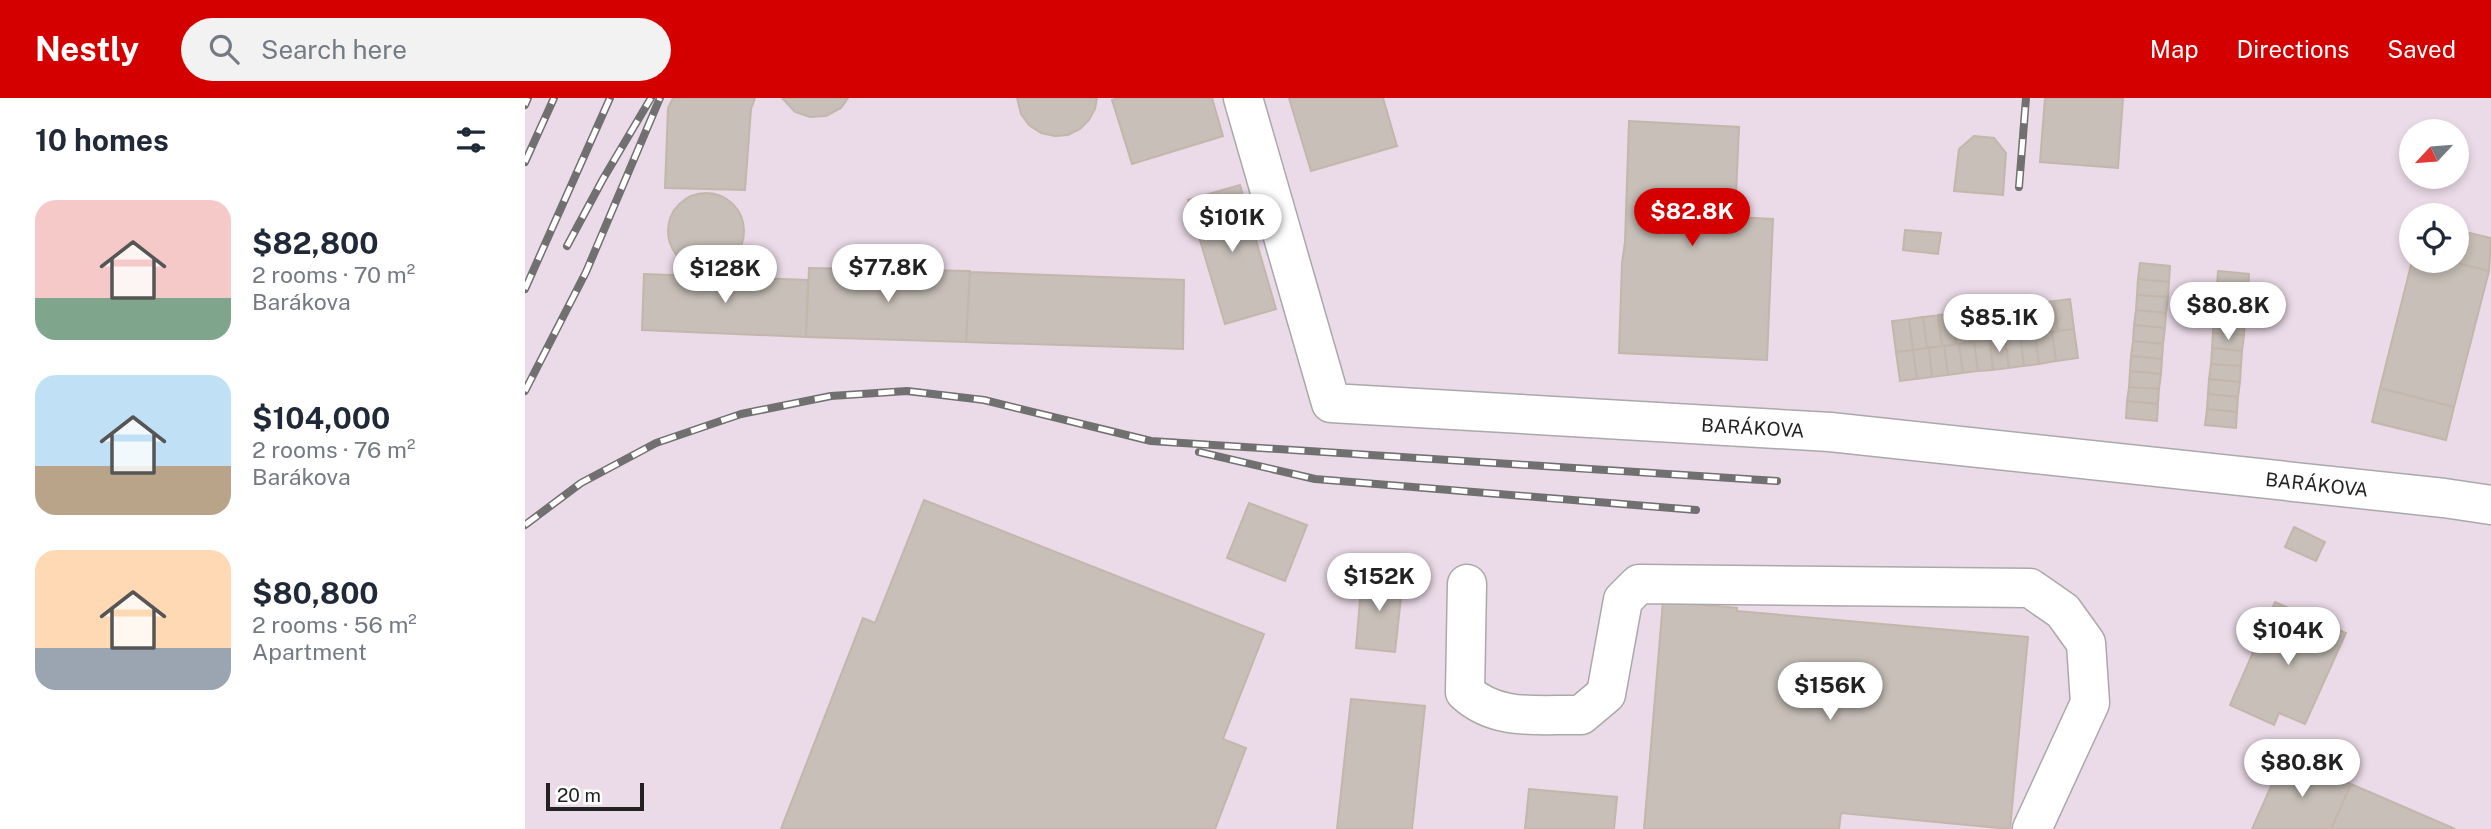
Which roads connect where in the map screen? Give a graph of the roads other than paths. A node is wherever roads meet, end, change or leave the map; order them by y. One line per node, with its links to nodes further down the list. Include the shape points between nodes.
1 (1243, 98): 2 (street, BARÁKOVA, via 1331,403 1830,432)
2 (2491, 505)
3 (1467, 584): 4 (street, via 1465,692 1479,704 1504,713 1581,715 1606,694 1623,600 1639,584 2030,589 2063,611 2086,643 2090,703)
4 (2032, 829)

